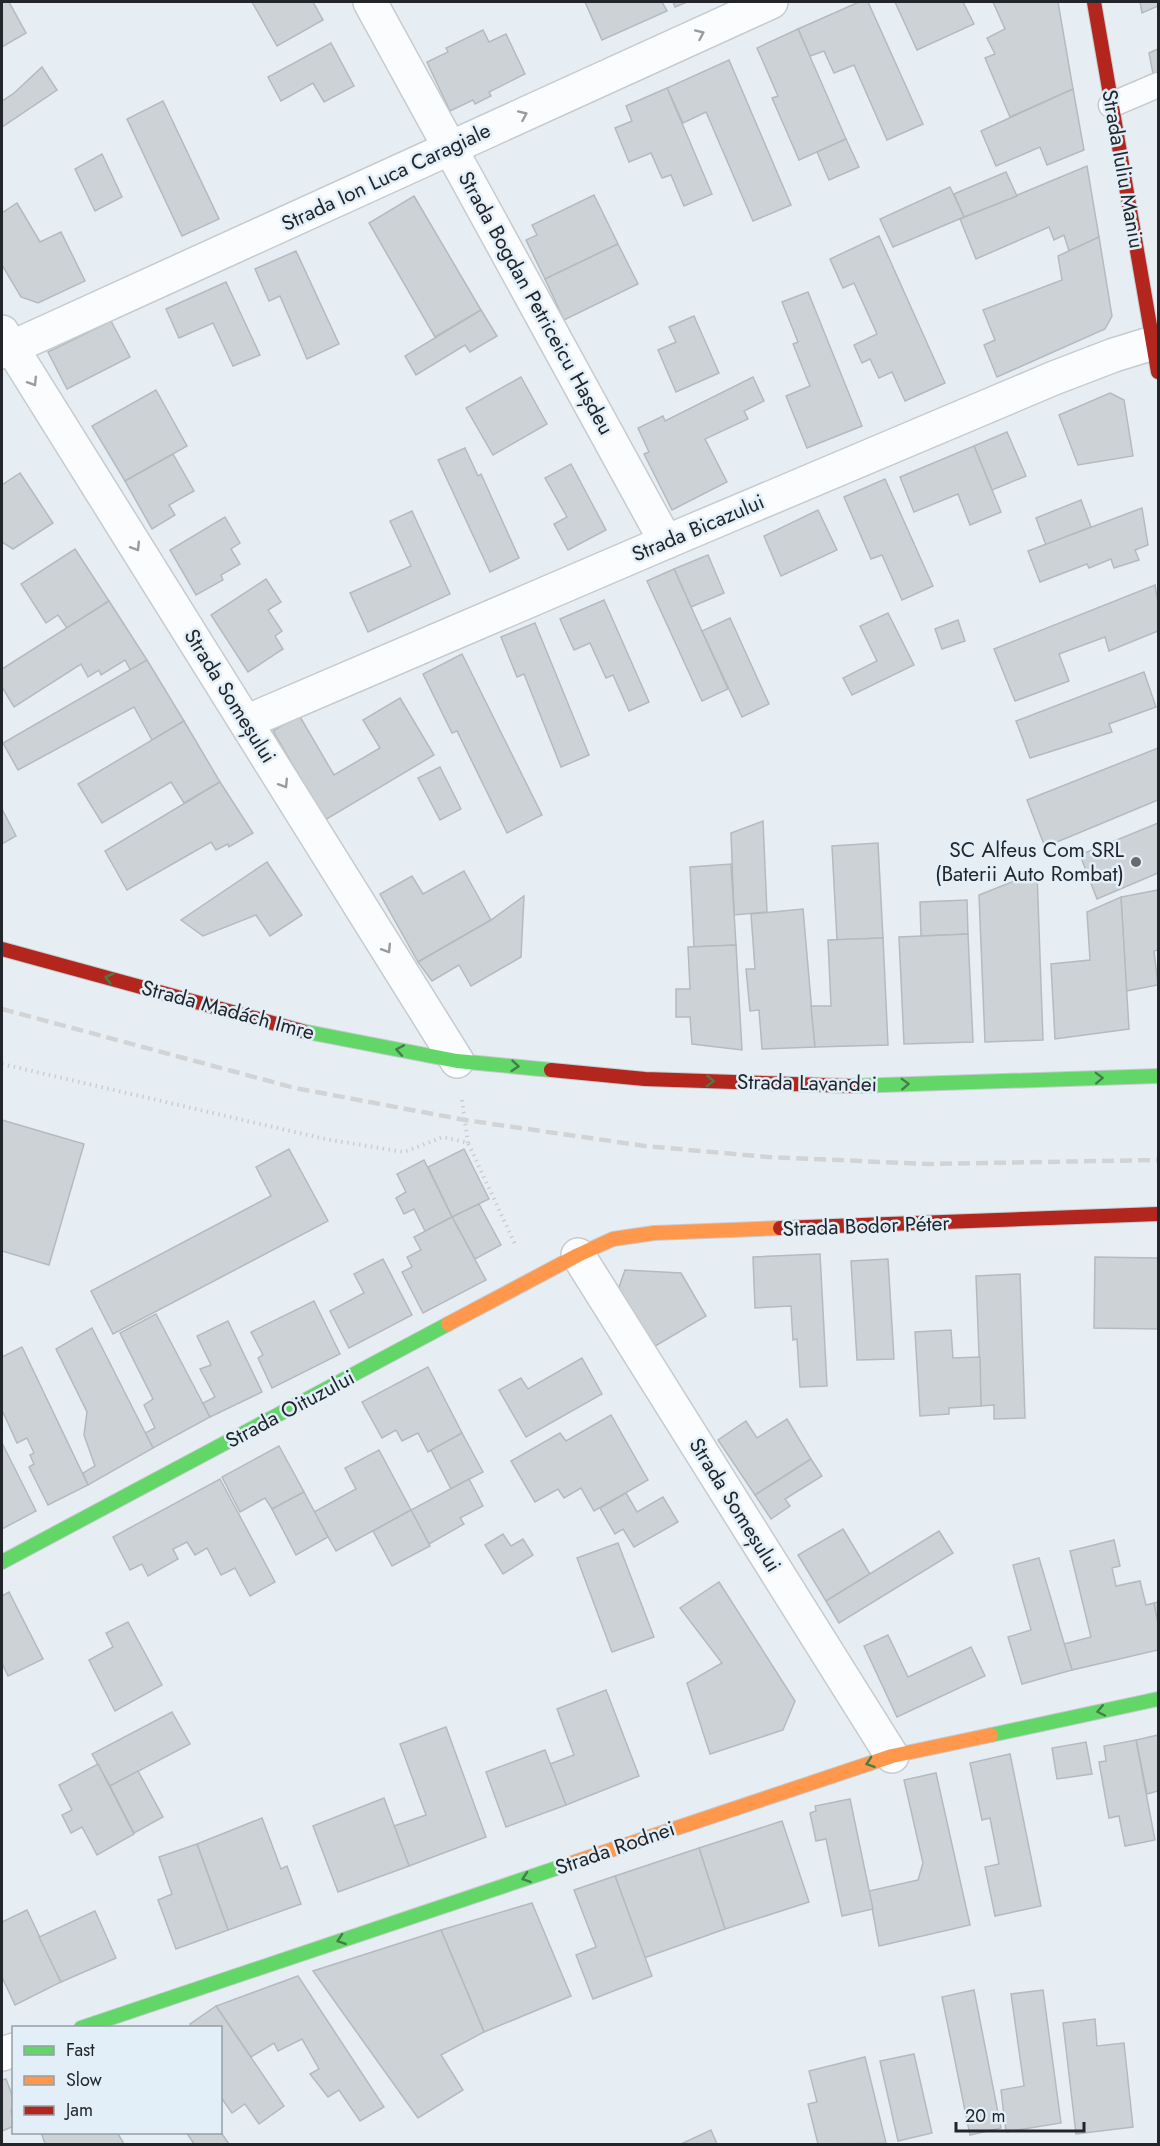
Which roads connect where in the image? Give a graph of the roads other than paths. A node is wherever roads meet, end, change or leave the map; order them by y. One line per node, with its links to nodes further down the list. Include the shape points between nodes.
1 (370, 2): 6 (street, Strada Bogdan Petriceicu Hașdeu)
2 (771, 2): 6 (street, Strada Ion Luca Caragiale, one-way to 2)
3 (1094, 2): 5 (street, Strada Iuliu Maniu)
4 (1158, 85): 5 (lane)
5 (1111, 105): 8 (street, Strada Iuliu Maniu)
6 (450, 148): 7 (street, Strada Ion Luca Caragiale); 9 (street, Strada Bogdan Petriceicu Hașdeu)
7 (5, 344): 10 (street, Strada Someșului, one-way to 10)
8 (1156, 357): 9 (street, Strada Bicazului, via 1114,355)
9 (666, 542): 10 (street, Strada Bicazului)
10 (246, 722): 12 (street, Strada Someșului, one-way to 12)
11 (2, 949): 12 (street, Strada Madách Imre, one-way to 11, via 312,1034)
12 (457, 1061): 13 (street, Strada Lavandei, one-way to 13, via 645,1079 831,1087)
13 (1158, 1076)
14 (1158, 1214): 15 (street, Strada Bodor Péter, via 654,1233 613,1239)
15 (578, 1255): 16 (street, Strada Oituzului); 18 (street, Strada Someșului)
16 (2, 1562)
17 (1158, 1699): 18 (street, Strada Rodnei, one-way to 18)
18 (892, 1756): 19 (street, Strada Rodnei, one-way to 19)
19 (87, 2026)

